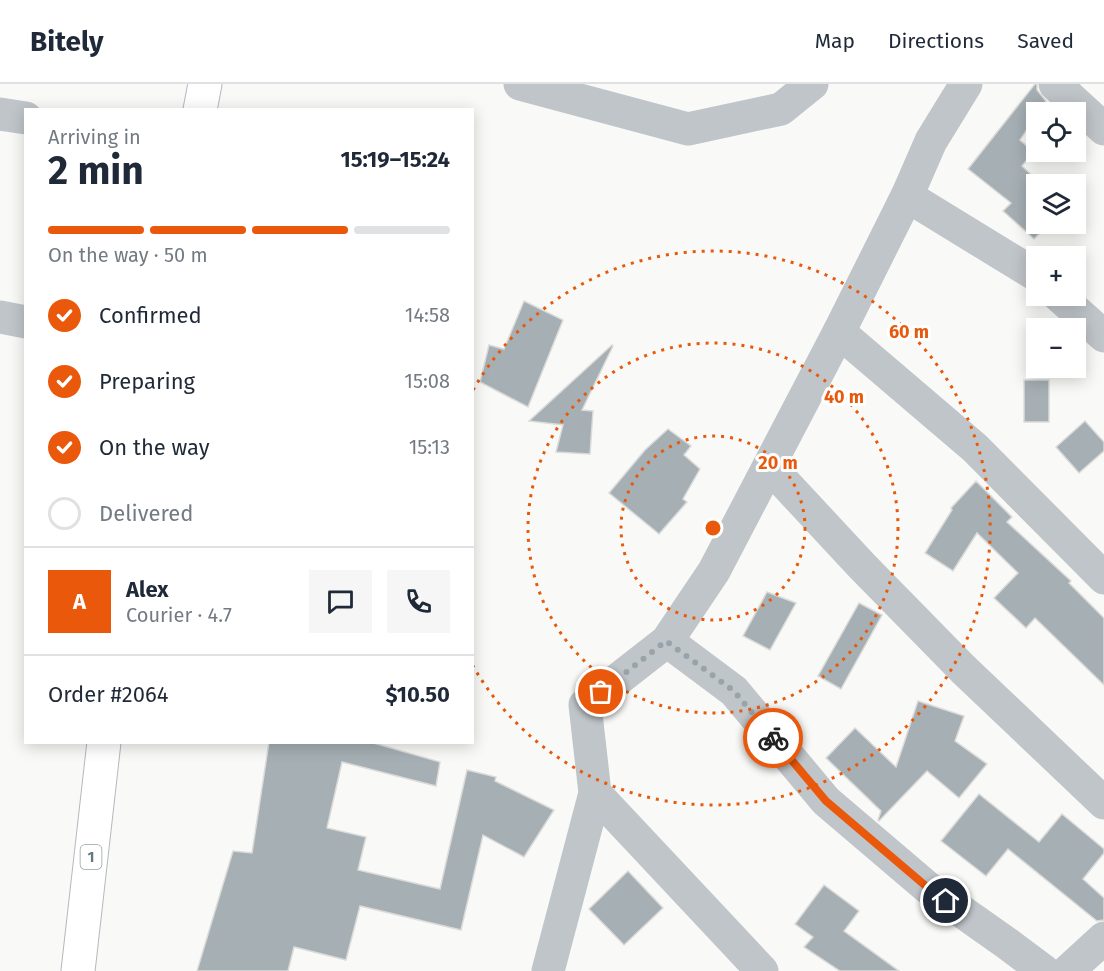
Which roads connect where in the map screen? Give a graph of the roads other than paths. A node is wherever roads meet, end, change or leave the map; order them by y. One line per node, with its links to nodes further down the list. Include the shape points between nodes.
1 (204, 84): 6 (highway)
2 (520, 84): 3 (street, via 688,129 781,109)
3 (812, 84)
4 (966, 84): 10 (street, via 931,141)
5 (1055, 84): 9 (street)
6 (200, 108)
7 (0, 114): 8 (street)
8 (24, 118)
9 (1104, 129)
10 (907, 196): 11 (street); 15 (street)
11 (1026, 269)
12 (1070, 306): 16 (street)
13 (0, 317): 14 (street)
14 (24, 322)
15 (839, 332): 17 (street); 18 (street, via 975,448)
16 (1104, 336)
17 (769, 466): 19 (street, via 714,571); 22 (street, via 963,669)
18 (1104, 578)
19 (666, 641): 21 (street, via 585,705); 27 (street, via 734,691 826,801 927,887)
20 (104, 744): 24 (highway, 1)
21 (595, 793): 25 (street); 26 (street)
22 (1104, 802)
23 (1104, 938): 28 (street)
24 (78, 971)
25 (548, 971)
26 (762, 971)
27 (1044, 971)
28 (1068, 971)

